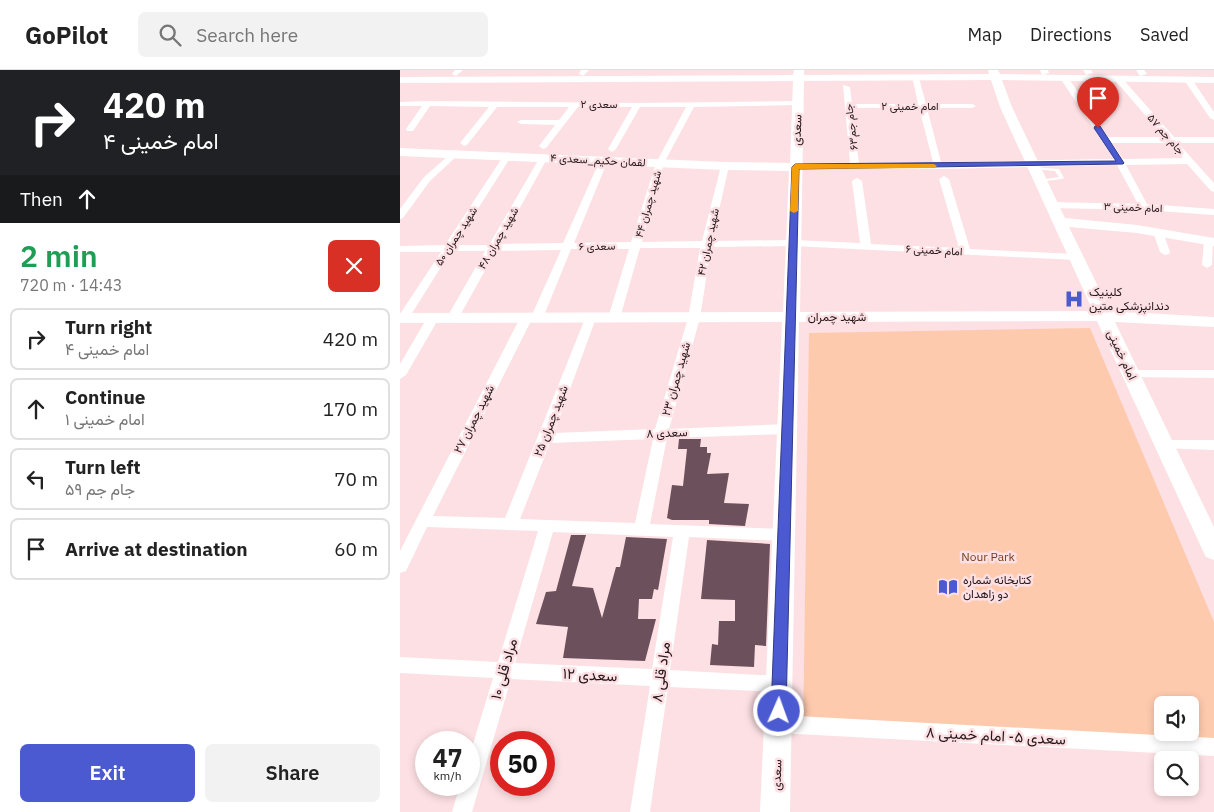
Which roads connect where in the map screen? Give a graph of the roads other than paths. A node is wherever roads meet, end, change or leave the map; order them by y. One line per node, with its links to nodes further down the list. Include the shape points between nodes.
1 (1044, 71): 3 (main road); 5 (main road)
2 (584, 72): 6 (main road); 8 (main road)
3 (1088, 72): 4 (main road)
4 (1142, 72): 9 (main road)
5 (995, 73): 6 (main road); 11 (main road); 12 (main road); 46 (main road, امام خمینی, via 1006,108)
6 (799, 74): 8 (main road); 11 (main road); 19 (main road, سعدی)
7 (400, 75): 8 (main road)
8 (456, 75): 14 (main road)
9 (1187, 75): 10 (main road); 13 (main road); 15 (main road); 28 (street)
10 (1214, 75)
11 (915, 78): 26 (street)
12 (1064, 78): 13 (main road); 32 (street)
13 (1118, 79): 33 (street, جام جم ۵۷)
14 (400, 80)
15 (1214, 80)
16 (846, 87): 25 (street, جام جم۶۳)
17 (400, 94): 20 (street)
18 (496, 103): 21 (street, سعدی ۲); 22 (street, سعدی ۲); 35 (street)
19 (798, 103): 23 (street, سعدی ۲); 47 (main road, سعدی)
20 (401, 104): 21 (street, سعدی ۲)
21 (428, 104): 31 (street)
22 (576, 104): 24 (street, سعدی ۲); 30 (street)
23 (692, 104): 24 (street, سعدی ۲); 42 (street, شهید چمران ۴۴)
24 (637, 105): 36 (street)
25 (848, 106): 26 (street, امام خمینی ۲); 48 (street, جام جم۶۳)
26 (923, 106): 27 (street, امام خمینی ۲); 45 (street)
27 (972, 106)
28 (1214, 118)
29 (521, 122): 30 (street)
30 (561, 123): 37 (street)
31 (410, 129)
32 (1106, 140): 33 (street); 43 (street)
33 (1171, 140): 34 (street); 41 (street, جام جم ۵۷)
34 (1214, 140)
35 (459, 148): 38 (main road, لقمان حکیم_سعدی ۴); 39 (main road, لقمان حکیم_سعدی ۴); 56 (street, via 427,179)
36 (612, 149)
37 (544, 151): 39 (main road, لقمان حکیم_سعدی ۴); 40 (main road, لقمان حکیم_سعدی ۴); 66 (street, شهید چمران ۴۸)
38 (400, 152)
39 (508, 155): 65 (street, شهید چمران ۵۰)
40 (604, 160): 42 (main road, لقمان حکیم_سعدی ۴); 63 (street, شهید چمران ۲۷)
41 (1190, 162): 43 (street); 52 (street, جام جم ۵۷)
42 (660, 163): 44 (main road, لقمان حکیم_سعدی ۴); 62 (street, شهید چمران ۴۴)
43 (1121, 163): 46 (street); 54 (street)
44 (725, 166): 47 (main road, لقمان حکیم_سعدی ۴); 61 (street, شهید چمران ۴۲)
45 (938, 166): 46 (street); 48 (street)
46 (1033, 166): 51 (main road, امام خمینی); 51 (lane, via 1057,170 1062,178)
47 (795, 167): 48 (street); 59 (main road, سعدی)
48 (856, 167)
49 (944, 179): 68 (street)
50 (857, 181): 64 (street)
51 (1040, 181): 53 (main road, امام خمینی)
52 (1214, 189)
53 (1051, 205): 54 (street, امام خمینی ۳); 57 (main road, امام خمینی)
54 (1144, 207): 55 (street, امام خمینی ۳)
55 (1214, 212)
56 (400, 216)
57 (1059, 222): 58 (main road); 70 (main road, امام خمینی)
58 (1158, 232): 60 (main road); 69 (street)
59 (793, 242): 61 (street, سعدی ۶); 64 (street, امام خمینی ۶); 73 (main road, سعدی)
60 (1211, 242): 71 (street)
61 (706, 244): 62 (street, سعدی ۶); 79 (street, شهید چمران ۴۲)
62 (636, 245): 63 (street, سعدی ۶); 78 (street, شهید چمران ۴۴)
63 (567, 246): 66 (street, سعدی ۶); 76 (street, شهید چمران ۲۷)
64 (866, 247): 68 (street, امام خمینی ۶)
65 (448, 248): 66 (street, سعدی ۶); 67 (street, سعدی ۶); 74 (street, شهید چمران ۵۰)
66 (492, 248): 80 (street, شهید چمران ۴۸)
67 (400, 249)
68 (965, 252): 70 (street, امام خمینی ۶)
69 (1165, 252)
70 (1076, 256): 72 (main road, امام خمینی)
71 (1207, 265)
72 (1103, 316): 73 (main road, شهید چمران); 81 (main road, شهید چمران); 82 (main road, امام خمینی)
73 (791, 317): 79 (main road, شهید چمران); 85 (main road, سعدی)
74 (402, 318): 75 (main road, شهید چمران)
75 (433, 318): 80 (main road, شهید چمران); 84 (street)
76 (531, 318): 77 (main road, شهید چمران); 80 (main road, شهید چمران); 90 (street, شهید چمران ۲۷)
77 (590, 318): 78 (main road, شهید چمران); 87 (street, شهید چمران ۲۵)
78 (614, 318): 79 (main road, شهید چمران)
79 (694, 318): 86 (street, شهید چمران ۲۳)
80 (452, 319)
81 (1214, 322)
82 (1131, 374): 83 (street); 89 (main road, امام خمینی)
83 (1214, 374)
84 (400, 375)
85 (788, 429): 86 (street, سعدی ۸); 95 (main road, سعدی)
86 (661, 433): 87 (street, سعدی ۸); 93 (street, شهید چمران ۲۳)
87 (545, 438): 91 (street, شهید چمران ۲۵)
88 (1214, 445): 89 (street)
89 (1165, 446): 96 (main road, امام خمینی)
90 (422, 520): 91 (street); 97 (street, شهید چمران ۲۷)
91 (510, 524): 92 (street)
92 (547, 526): 93 (street); 99 (street, مراد قلی ۱۰)
93 (641, 530): 94 (street)
94 (682, 531): 95 (street); 100 (street, مراد قلی ۸)
95 (784, 535): 101 (main road, سعدی)
96 (1214, 550)
97 (400, 566)
98 (400, 665): 99 (street, سعدی ۱۲)
99 (504, 670): 100 (street, سعدی ۱۲); 104 (street, مراد قلی ۱۰)
100 (660, 678): 101 (street, سعدی ۱۲); 105 (street, مراد قلی ۸)
101 (779, 684): 102 (main road, سعدی)
102 (778, 724): 103 (street, سعدی ۵- امام خمینی ۸); 106 (main road, سعدی)
103 (1214, 747)
104 (462, 812)
105 (640, 812)
106 (776, 812)

